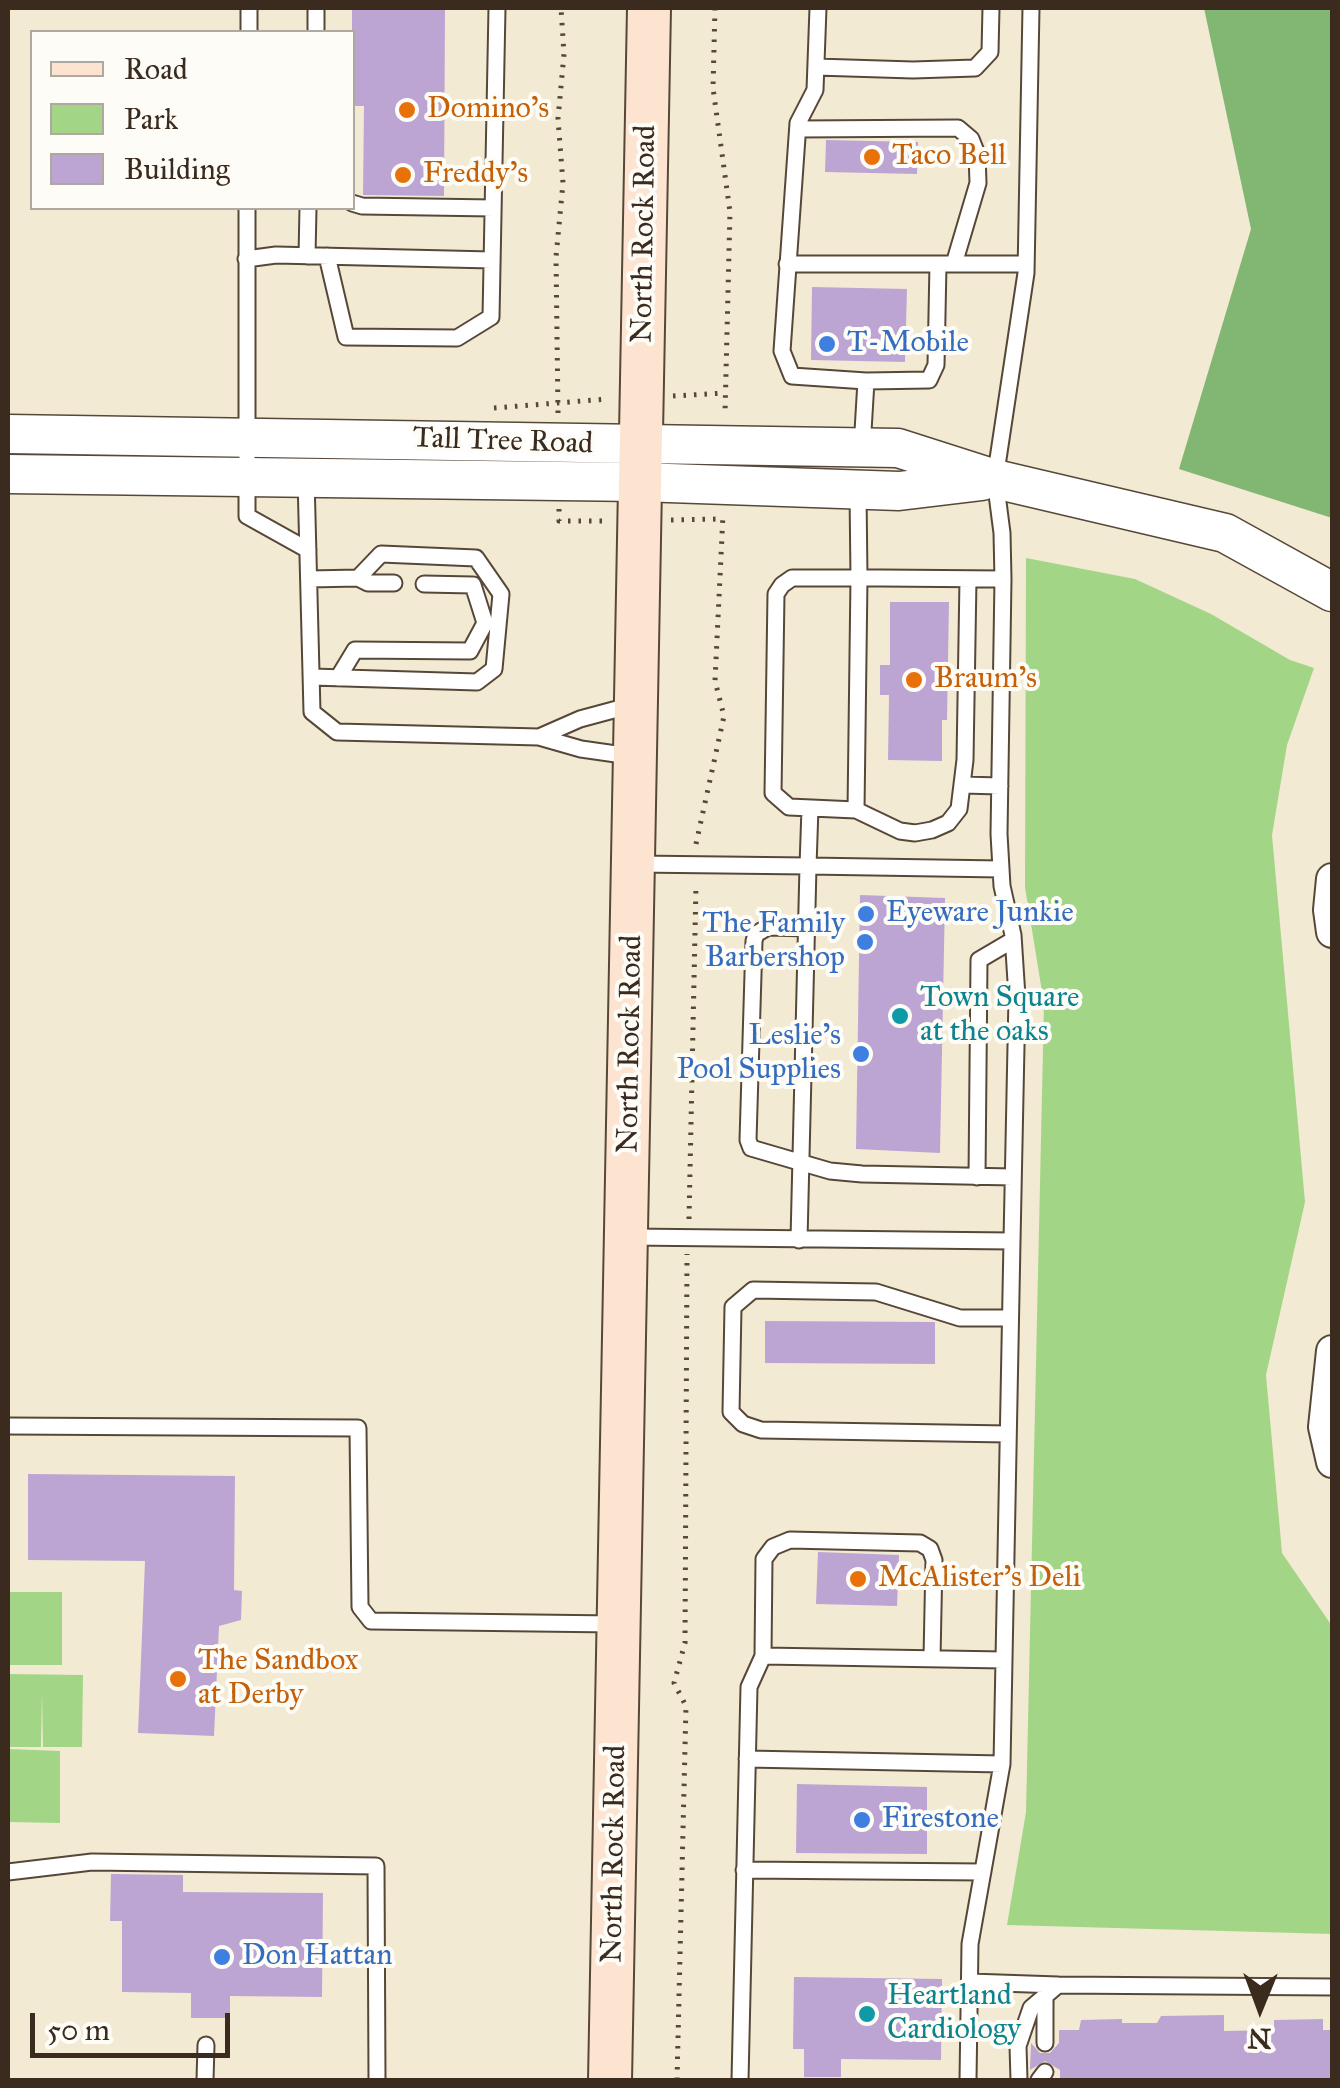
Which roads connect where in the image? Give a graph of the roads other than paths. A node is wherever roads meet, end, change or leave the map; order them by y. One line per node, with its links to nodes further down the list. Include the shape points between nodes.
1 (497, 8): 9 (lane)
2 (649, 8): 23 (main road, North Rock Road)
3 (818, 8): 6 (lane)
4 (992, 8): 6 (lane, via 990,52 975,68)
5 (1031, 8): 18 (lane)
6 (816, 67): 7 (lane, via 815,90)
7 (798, 129): 16 (lane); 17 (lane, via 958,128 978,154 978,183)
8 (355, 204): 9 (lane)
9 (493, 208): 15 (lane)
10 (247, 210): 14 (lane)
11 (308, 210): 12 (lane)
12 (307, 256): 13 (lane); 14 (lane)
13 (327, 256): 15 (lane); 15 (lane, via 346,337 457,338 491,317)
14 (246, 259): 21 (lane)
15 (492, 260)
16 (787, 264): 17 (lane); 19 (lane, via 782,351 792,376)
17 (946, 264): 18 (lane); 19 (lane, via 930,380)
18 (1026, 264): 27 (lane)
19 (866, 381): 22 (lane)
20 (8, 434): 21 (street, Tall Tree Road)
21 (247, 436): 23 (street, Tall Tree Road); 25 (lane)
22 (862, 448): 23 (street, Tall Tree Road); 27 (street, Tall Tree Road, via 898,448)
23 (641, 464): 26 (street, Tall Tree Road); 28 (street, Tall Tree Road); 40 (main road, North Rock Road)
24 (8, 474): 25 (street, Tall Tree Road)
25 (246, 477): 26 (street, Tall Tree Road); 29 (lane, via 247,516)
26 (306, 478): 29 (lane)
27 (994, 479): 28 (street, Tall Tree Road, via 899,491); 34 (lane); 37 (street, Tall Tree Road, via 1225,533)
28 (858, 489): 31 (lane)
29 (308, 550): 32 (lane)
30 (358, 578): 32 (lane); 35 (lane); 39 (lane, via 380,554 476,558 500,594 494,669 477,682)
31 (860, 578): 33 (lane); 45 (lane, via 792,578 776,594 773,793 789,807); 46 (lane)
32 (309, 579): 38 (lane)
33 (968, 579): 34 (lane); 43 (lane)
34 (1004, 579): 44 (lane)
35 (394, 584)
36 (424, 584): 39 (lane, via 473,585 485,623 470,652 355,650)
37 (1332, 592)
38 (312, 677): 39 (lane); 41 (lane, via 312,712 337,732)
39 (338, 678)
40 (636, 704): 41 (lane); 42 (main road, North Rock Road)
41 (539, 737): 42 (lane)
42 (635, 756): 47 (main road, North Rock Road)
43 (963, 785): 44 (lane); 46 (lane, via 958,809 932,830 900,830)
44 (1000, 786): 49 (lane)
45 (810, 808): 46 (lane); 48 (lane)
46 (856, 810)
47 (634, 864): 48 (lane); 57 (main road, North Rock Road)
48 (808, 866): 49 (lane); 51 (lane)
49 (1001, 869): 53 (lane)
50 (1332, 879): 52 (street)
51 (808, 928): 54 (lane); 54 (lane, via 768,927 754,941 748,1140 764,1154)
52 (1332, 932)
53 (1013, 940): 55 (lane, via 979,960); 56 (lane)
54 (802, 1162): 55 (lane, via 862,1174); 58 (lane)
55 (978, 1177): 56 (lane)
56 (1013, 1178): 59 (lane)
57 (627, 1238): 58 (lane); 65 (main road, North Rock Road)
58 (799, 1240): 59 (lane)
59 (1012, 1242): 60 (lane)
60 (1010, 1318): 63 (lane); 63 (lane, via 960,1318 876,1292 754,1290 733,1307 730,1412 761,1430)
61 (1332, 1351): 64 (street, via 1324,1427)
62 (8, 1426): 65 (lane, via 358,1428 360,1607 371,1621)
63 (1008, 1434): 68 (lane)
64 (1332, 1462)
65 (620, 1624): 81 (main road, North Rock Road)
66 (762, 1656): 67 (lane); 67 (lane, via 764,1560 772,1547 790,1540 920,1543 930,1549); 69 (lane, via 748,1686)
67 (932, 1658): 68 (lane)
68 (1004, 1660): 70 (lane)
69 (747, 1759): 70 (lane); 71 (lane)
70 (1002, 1764): 73 (lane)
71 (744, 1870): 73 (lane); 82 (lane)
72 (8, 1872): 80 (lane, via 92,1862 376,1866)
73 (982, 1872): 74 (lane)
74 (970, 1982): 76 (lane); 83 (lane)
75 (1332, 1987): 76 (lane)
76 (1052, 1990): 77 (lane); 84 (lane, via 1030,2008 1018,2046)
77 (1045, 2043)
78 (206, 2044): 79 (lane)
79 (206, 2080)
80 (377, 2080)
81 (610, 2080)
82 (740, 2080)
83 (968, 2080)
84 (1019, 2080)

